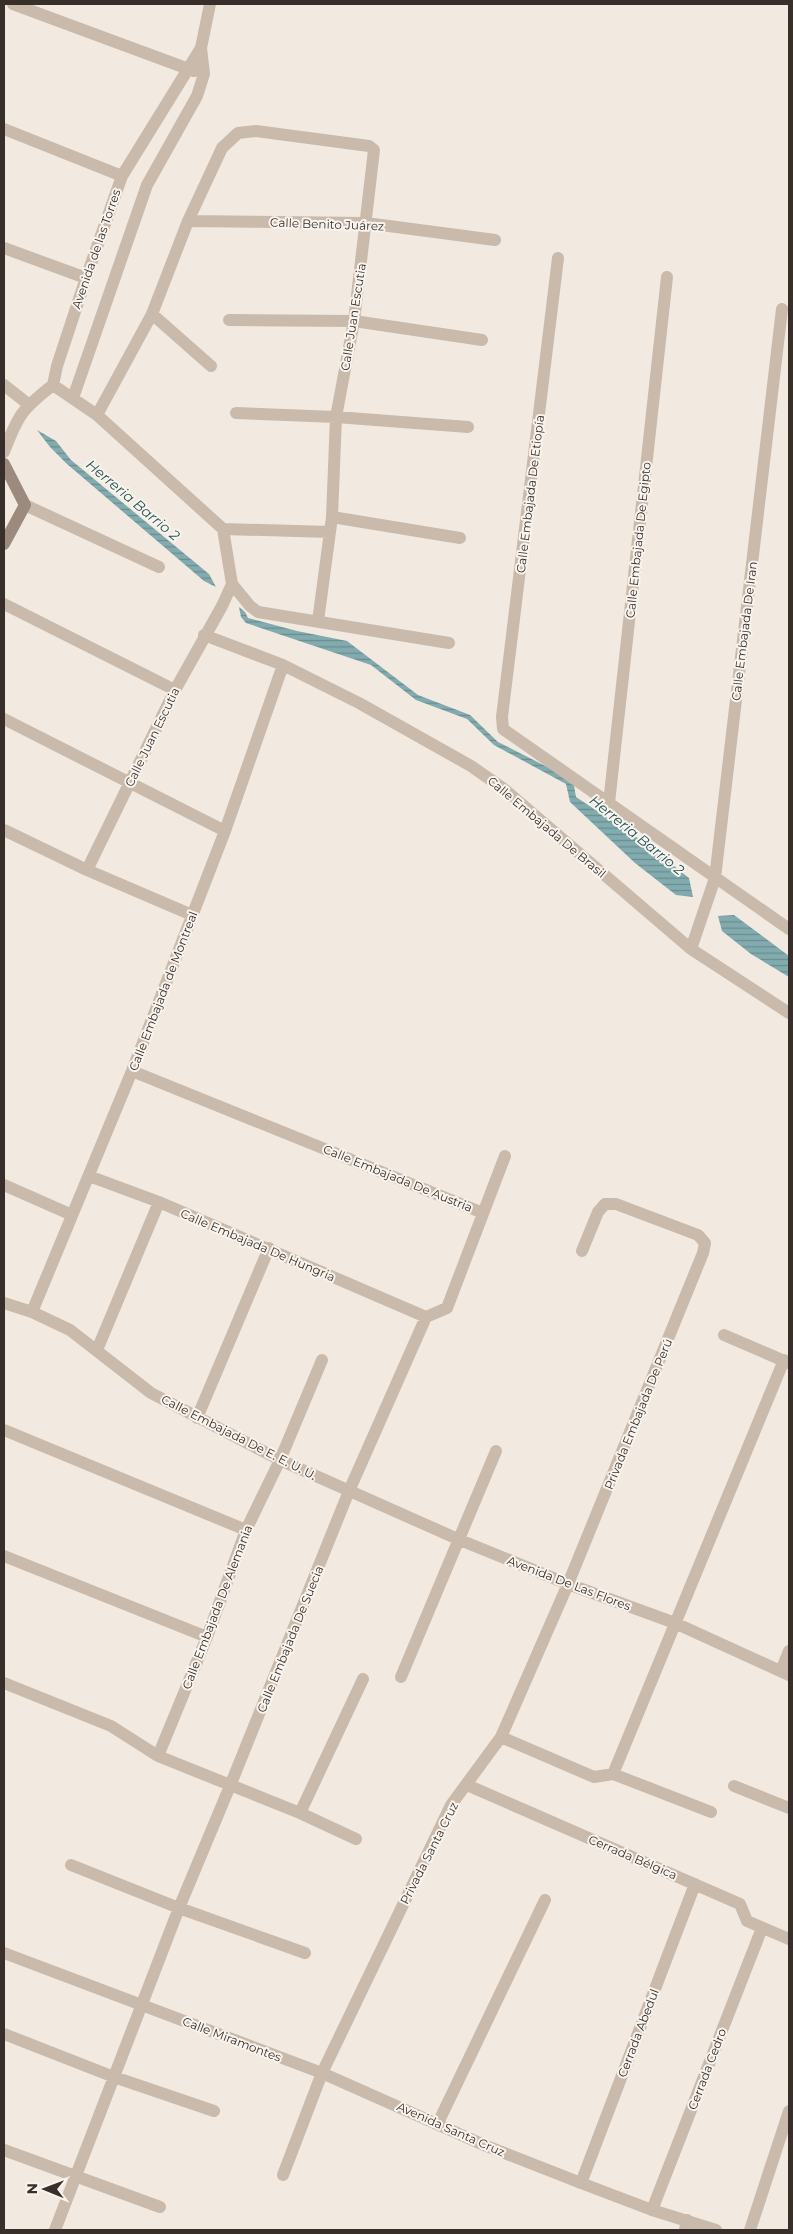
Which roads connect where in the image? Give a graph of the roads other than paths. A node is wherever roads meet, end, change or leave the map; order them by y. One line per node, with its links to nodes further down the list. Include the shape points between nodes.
1 (13, 4): 4 (street)
2 (210, 4): 3 (street, Avenida de las Torres)
3 (200, 48): 4 (street, Avenida de las Torres); 5 (street, Avenida de las Torres)
4 (186, 69): 5 (street); 7 (street, Avenida de las Torres)
5 (204, 74): 23 (street, via 197,96 147,184)
6 (4, 129): 7 (street)
7 (122, 176): 14 (street, Avenida de las Torres)
8 (188, 221): 9 (street, Calle Benito Juárez); 9 (street, Calle Juan Escutia, via 222,148 238,134 256,131 369,146 374,150); 16 (street)
9 (366, 223): 10 (street, Calle Benito Juárez); 18 (street, Calle Juan Escutia)
10 (495, 240)
11 (4, 248): 14 (street)
12 (558, 258): 47 (street, Calle Embajada De Etiopía, via 503,729)
13 (667, 277): 47 (street, Calle Embajada De Egipto)
14 (86, 278): 22 (street, Avenida de las Torres)
15 (782, 309): 51 (street, Calle Embajada De Iran)
16 (152, 314): 20 (street); 26 (street)
17 (229, 320): 18 (street)
18 (354, 321): 19 (street); 27 (street, Calle Juan Escutia)
19 (482, 340)
20 (211, 366)
21 (4, 385): 24 (street)
22 (53, 385): 23 (street); 24 (street)
23 (73, 398): 26 (street)
24 (28, 404): 29 (street, via 14,425)
25 (236, 413): 27 (street)
26 (97, 415): 33 (street)
27 (336, 417): 28 (street); 32 (street, Calle Juan Escutia)
28 (468, 428)
29 (4, 452)
30 (4, 464): 31 (main road)
31 (25, 505): 36 (main road); 37 (street)
32 (332, 517): 34 (street, Calle Juan Escutia); 35 (street)
33 (223, 529): 34 (street); 38 (street)
34 (330, 532): 40 (street, Calle Juan Escutia)
35 (460, 538)
36 (4, 544)
37 (159, 567)
38 (231, 588): 40 (street, via 258,612); 41 (street, Calle Juan Escutia)
39 (4, 604): 44 (street)
40 (318, 621): 42 (street)
41 (204, 635): 43 (street, Calle Embajada De Brasil); 44 (street, Calle Juan Escutia)
42 (449, 643)
43 (283, 665): 49 (street, Calle Embajada de Montreal); 54 (street, Calle Embajada De Brasil, via 359,703 488,777)
44 (175, 690): 46 (street, Calle Juan Escutia)
45 (4, 719): 46 (street)
46 (130, 782): 49 (street); 50 (street, Calle Juan Escutia)
47 (609, 803): 51 (street)
48 (4, 830): 50 (street)
49 (224, 831): 52 (street, Calle Embajada de Montreal)
50 (87, 870): 52 (street)
51 (715, 878): 53 (street); 54 (street, Calle Embajada De Iran)
52 (192, 915): 56 (street, Calle Embajada de Montreal)
53 (789, 929)
54 (692, 949): 55 (street, Calle Embajada De Brasil)
55 (789, 1012)
56 (132, 1071): 58 (street, Calle Embajada de Montreal); 61 (street, Calle Embajada De Austria)
57 (505, 1156): 61 (street)
58 (89, 1176): 60 (street, Calle Embajada De Hungria); 62 (street, Calle Embajada de Montreal)
59 (4, 1185): 62 (street)
60 (160, 1202): 63 (street, Calle Embajada De Hungria); 69 (street)
61 (483, 1213): 67 (street, Calle Embajada De Austria, via 447,1308)
62 (72, 1215): 66 (street, Calle Embajada de Montreal)
63 (269, 1248): 67 (street, Calle Embajada De Hungria); 72 (street)
64 (582, 1251): 80 (street, Privada Embajada De Perú, via 604,1204 616,1204 698,1235 704,1243 703,1253)
65 (4, 1303): 66 (street, Calle Embajada De E. E. U. U.)
66 (32, 1312): 69 (street, Calle Embajada De E. E. U. U., via 70,1330)
67 (426, 1317): 76 (street)
68 (724, 1335): 71 (street)
69 (97, 1350): 72 (street, Calle Embajada De E. E. U. U., via 151,1393)
70 (322, 1360): 75 (street, Calle Embajada De Alemania)
71 (787, 1361): 81 (street)
72 (197, 1418): 75 (street, Calle Embajada De E. E. U. U.)
73 (4, 1430): 77 (street)
74 (496, 1451): 78 (street)
75 (280, 1460): 76 (street, Calle Embajada De E. E. U. U.); 77 (street, Calle Embajada De Alemania)
76 (349, 1491): 78 (street, Avenida De Las Flores); 92 (street, Calle Embajada De Suecia)
77 (246, 1530): 82 (street, Calle Embajada De Alemania)
78 (460, 1540): 80 (street, Avenida De Las Flores); 85 (street)
79 (4, 1556): 82 (street)
80 (568, 1584): 81 (street, Avenida De Las Flores); 88 (street, Privada Santa Cruz)
81 (675, 1623): 84 (street, Avenida De Las Flores); 90 (street)
82 (207, 1637): 89 (street, Calle Embajada De Alemania)
83 (789, 1651): 84 (street)
84 (785, 1673)
85 (401, 1677)
86 (363, 1679): 96 (street)
87 (4, 1683): 89 (street, via 111,1726)
88 (501, 1737): 90 (street, via 594,1777); 91 (street, Privada Santa Cruz)
89 (158, 1756): 92 (street)
90 (613, 1774): 95 (street)
91 (467, 1785): 99 (street, Cerrada Bélgica); 108 (street, Privada Santa Cruz, via 452,1805)
92 (230, 1786): 96 (street); 101 (street, Calle Embajada De Suecia)
93 (734, 1786): 94 (street)
94 (789, 1808)
95 (711, 1812)
96 (300, 1813): 97 (street)
97 (356, 1839)
98 (71, 1865): 101 (street)
99 (695, 1884): 102 (street, Cerrada Bélgica, via 740,1904 746,1921); 116 (street, Cerrada Abedul)
100 (545, 1900): 112 (street)
101 (179, 1908): 105 (street); 106 (street, Calle Embajada De Suecia)
102 (762, 1928): 103 (street, Cerrada Bélgica); 118 (street, Cerrada Cedro)
103 (789, 1939)
104 (4, 1953): 106 (street, Calle Miramontes)
105 (305, 1953)
106 (142, 2004): 108 (street, Calle Miramontes); 109 (street)
107 (4, 2034): 109 (street)
108 (322, 2073): 112 (street, Avenida Santa Cruz); 114 (street, Privada Santa Cruz)
109 (114, 2077): 110 (street); 115 (street)
110 (214, 2111)
111 (789, 2111): 122 (street)
112 (438, 2123): 116 (street, Avenida Santa Cruz)
113 (4, 2150): 115 (street)
114 (283, 2175)
115 (75, 2176): 117 (street); 120 (street)
116 (581, 2183): 118 (street, Avenida Santa Cruz)
117 (160, 2207)
118 (652, 2210): 119 (street, Avenida Santa Cruz)
119 (686, 2225): 121 (street, Avenida Santa Cruz)
120 (55, 2230)
121 (716, 2230)
122 (750, 2230)

